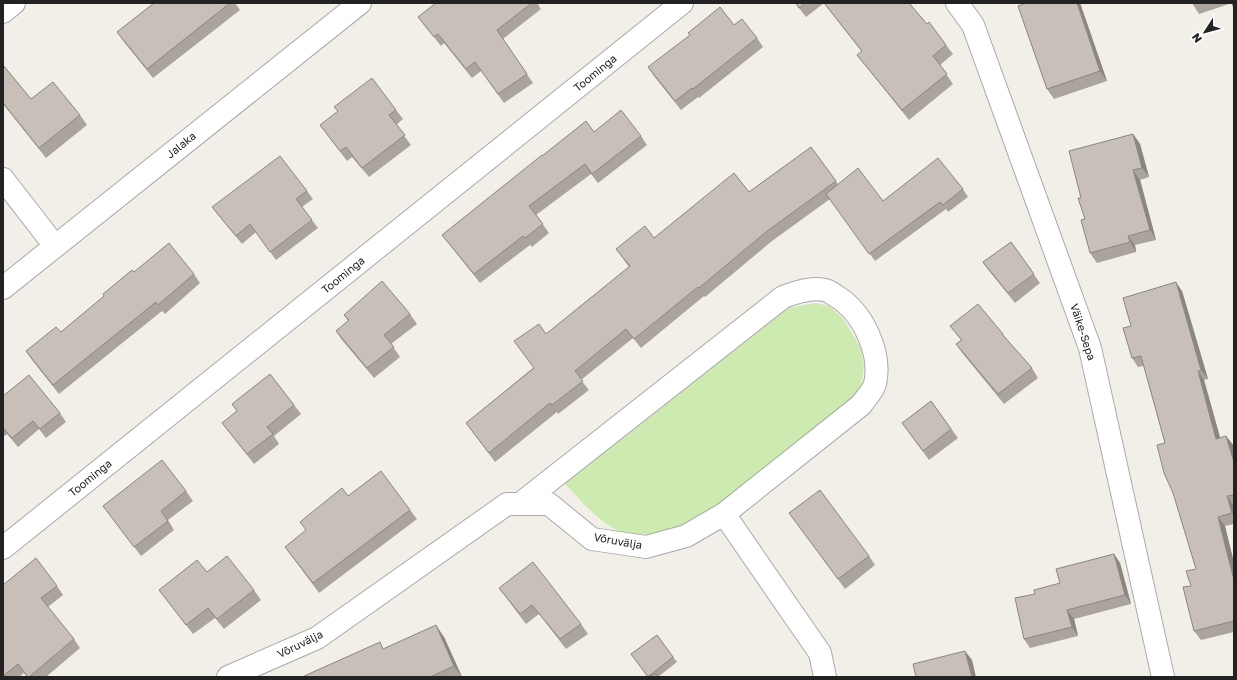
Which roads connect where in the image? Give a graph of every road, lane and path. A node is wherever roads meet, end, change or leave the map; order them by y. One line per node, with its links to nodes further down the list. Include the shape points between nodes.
1 (14, 3): 5 (street)
2 (360, 3): 7 (street, Jalaka)
3 (682, 3): 11 (street, Toominga)
4 (957, 3): 14 (street, Väike-Sepa, via 973,25 1090,348)
5 (3, 12)
6 (3, 179): 7 (street)
7 (55, 246): 8 (street, Jalaka)
8 (3, 288)
9 (520, 504): 10 (street, Võruvälja, via 549,504 592,539 646,547 686,536); 10 (street, Võruvälja, via 783,297 803,290 826,290 845,301 861,321 871,342 876,364 875,386 861,405); 12 (street, Võruvälja, via 507,504 317,638)
10 (724, 514): 13 (street, via 820,653)
11 (3, 548)
12 (228, 677)
13 (825, 677)
14 (1162, 677)

